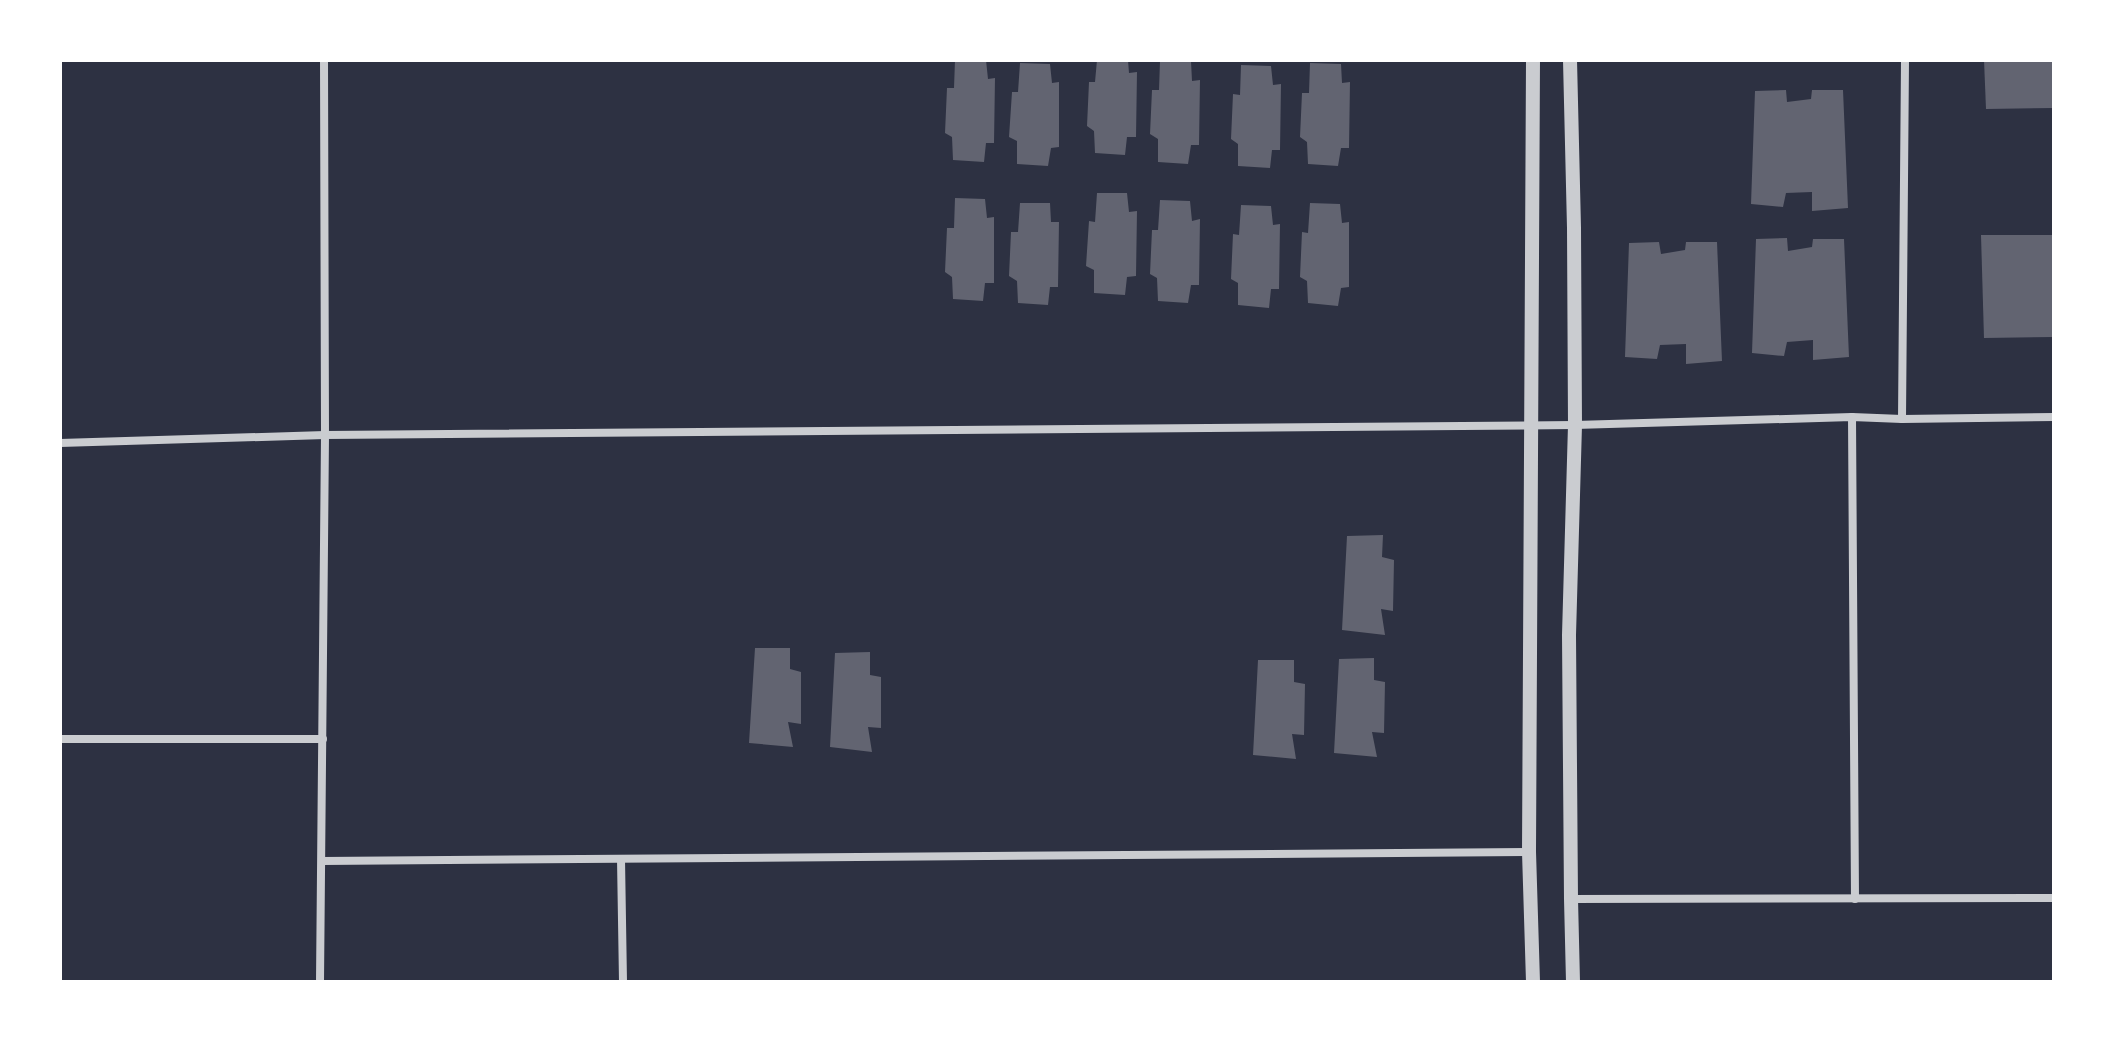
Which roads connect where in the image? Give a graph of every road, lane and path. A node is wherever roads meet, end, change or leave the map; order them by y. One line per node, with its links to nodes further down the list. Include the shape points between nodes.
1 (324, 60): 10 (street)
2 (1533, 60): 8 (street)
3 (1570, 60): 9 (street)
4 (1905, 60): 7 (street)
5 (1852, 417): 7 (street); 9 (street); 19 (street)
6 (2054, 417): 7 (street)
7 (1902, 419)
8 (1532, 425): 9 (street); 10 (street); 14 (street)
9 (1575, 425): 18 (street, via 1569,635)
10 (325, 435): 11 (street); 13 (street)
11 (60, 443)
12 (60, 739): 13 (street)
13 (323, 739): 16 (street)
14 (1529, 852): 15 (street); 22 (street)
15 (621, 859): 16 (street); 21 (street)
16 (322, 861): 20 (street)
17 (2054, 898): 19 (street)
18 (1571, 899): 19 (street); 23 (street)
19 (1855, 899)
20 (320, 982)
21 (623, 982)
22 (1533, 982)
23 (1573, 982)

